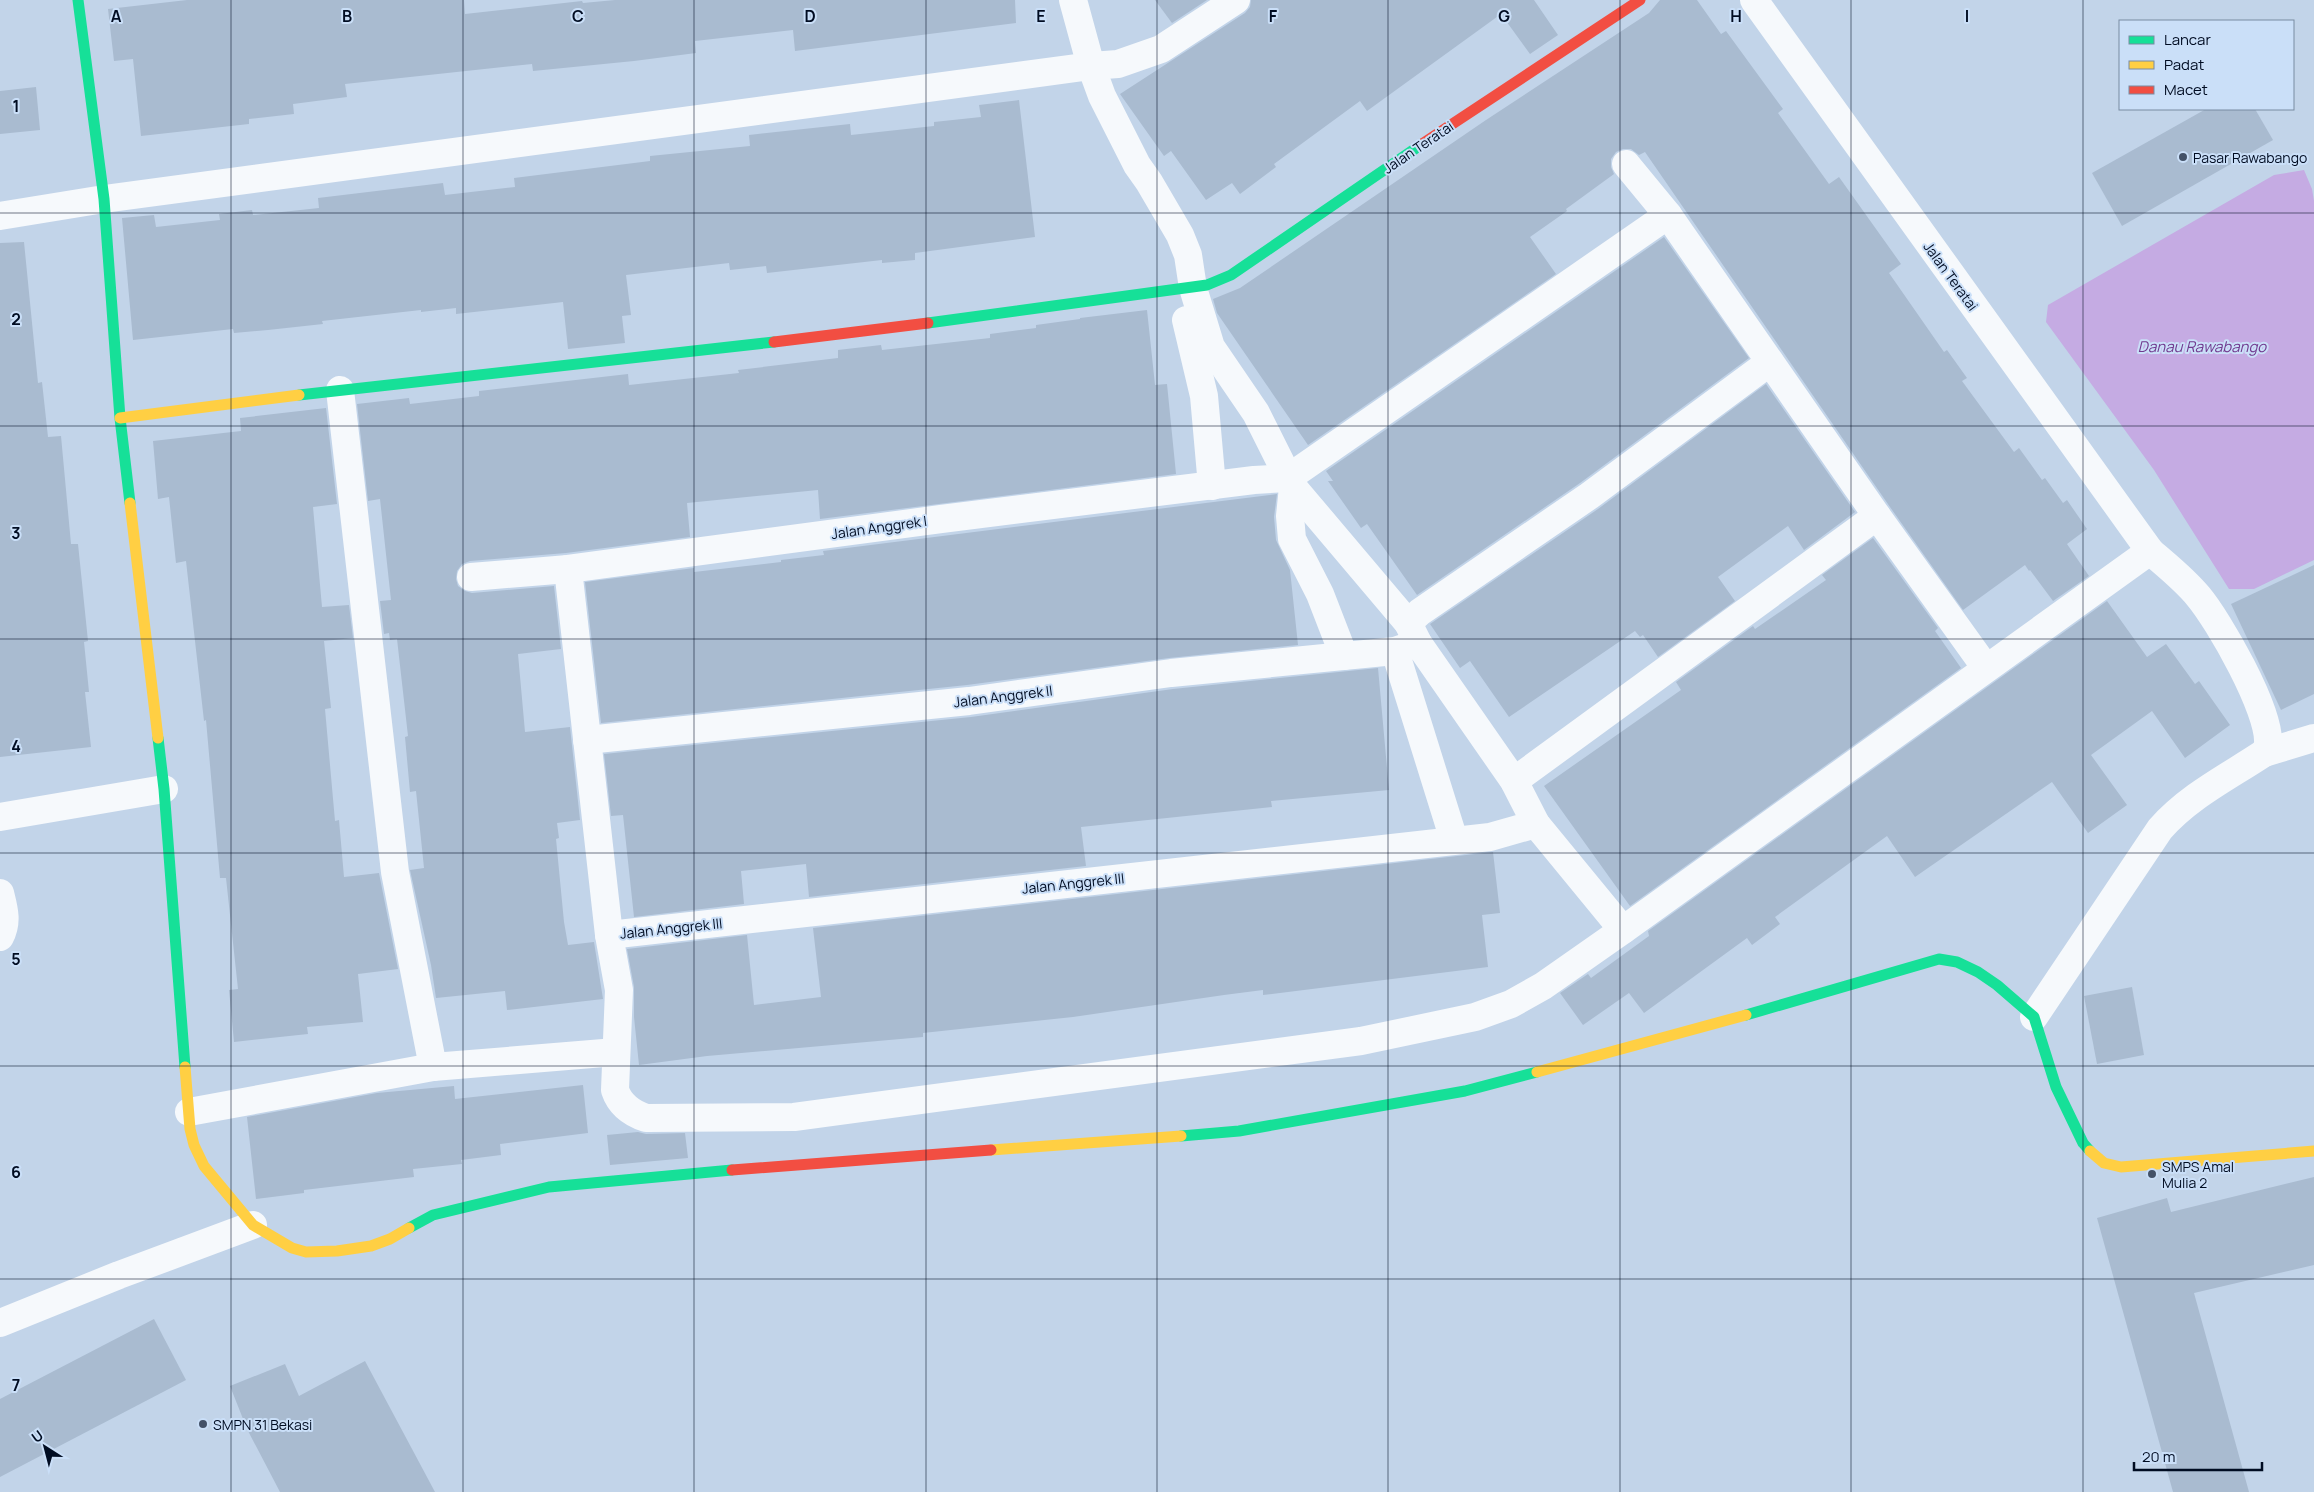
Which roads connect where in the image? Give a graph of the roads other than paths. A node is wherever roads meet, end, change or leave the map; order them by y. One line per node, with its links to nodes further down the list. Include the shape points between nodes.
1 (78, 0): 8 (street)
2 (1073, 0): 6 (street)
3 (1236, 0): 6 (street, via 1161,49 1118,64)
4 (1640, 0): 11 (street, Jalan Teratai, via 1231,275 1220,282)
5 (1754, 0): 18 (street, Jalan Teratai)
6 (1091, 66): 8 (street); 11 (street, via 1102,96 1137,165 1180,235 1188,255)
7 (1626, 164): 10 (street)
8 (104, 199): 9 (street); 14 (street)
9 (0, 216)
10 (1668, 216): 12 (street); 15 (street)
11 (1186, 289): 13 (street, Jalan Teratai, via 806,339); 15 (street, via 1211,347 1256,413); 16 (street, via 1204,396)
12 (1770, 362): 17 (street); 21 (street, via 1589,496 1420,612)
13 (340, 390): 14 (street, Jalan Teratai); 38 (street, via 395,872)
14 (120, 418): 28 (street)
15 (1290, 482): 16 (street, Jalan Anggrek I, via 1254,480); 21 (street); 22 (street, via 1292,540 1320,594)
16 (1212, 486): 19 (street, Jalan Anggrek I)
17 (1877, 516): 23 (street); 27 (street)
18 (2150, 551): 23 (street); 26 (street, Jalan Teratai, via 2196,594 2210,612 2262,712 2268,738)
19 (568, 569): 20 (street, Jalan Anggrek I); 25 (street)
20 (471, 577)
21 (1407, 639): 22 (street, Jalan Anggrek II); 27 (street); 31 (street)
22 (1344, 656): 25 (street, Jalan Anggrek II, via 1171,674 969,701)
23 (1986, 668): 33 (street)
24 (2314, 738): 26 (street)
25 (587, 740): 34 (street)
26 (2264, 753): 36 (street, via 2203,791 2171,816)
27 (1514, 781): 30 (street)
28 (164, 789): 29 (street); 39 (street)
29 (0, 817)
30 (1536, 824): 31 (street, Jalan Anggrek III, via 1490,837); 33 (street)
31 (1454, 840): 34 (street, Jalan Anggrek III)
32 (0, 893): 35 (street, via 5,912 5,927)
33 (1623, 930): 37 (street, via 1544,986 1511,1004 1475,1017 1361,1040 794,1117 646,1118 637,1115 626,1108 617,1096)
34 (609, 935): 37 (street, via 619,990)
35 (0, 938)
36 (2034, 1017): 40 (street, via 2056,1087 2087,1149 2104,1163 2121,1167); 41 (street, via 1978,972 1957,962 1939,959 1691,1031 1465,1091 1238,1131 683,1174 549,1188 433,1215 390,1239 337,1252 306,1252 292,1248)
37 (616, 1052): 38 (street)
38 (433, 1067): 39 (street)
39 (188, 1112): 41 (street, via 194,1145 201,1160 217,1184)
40 (2314, 1151)
41 (253, 1224): 42 (street)
42 (0, 1323)

